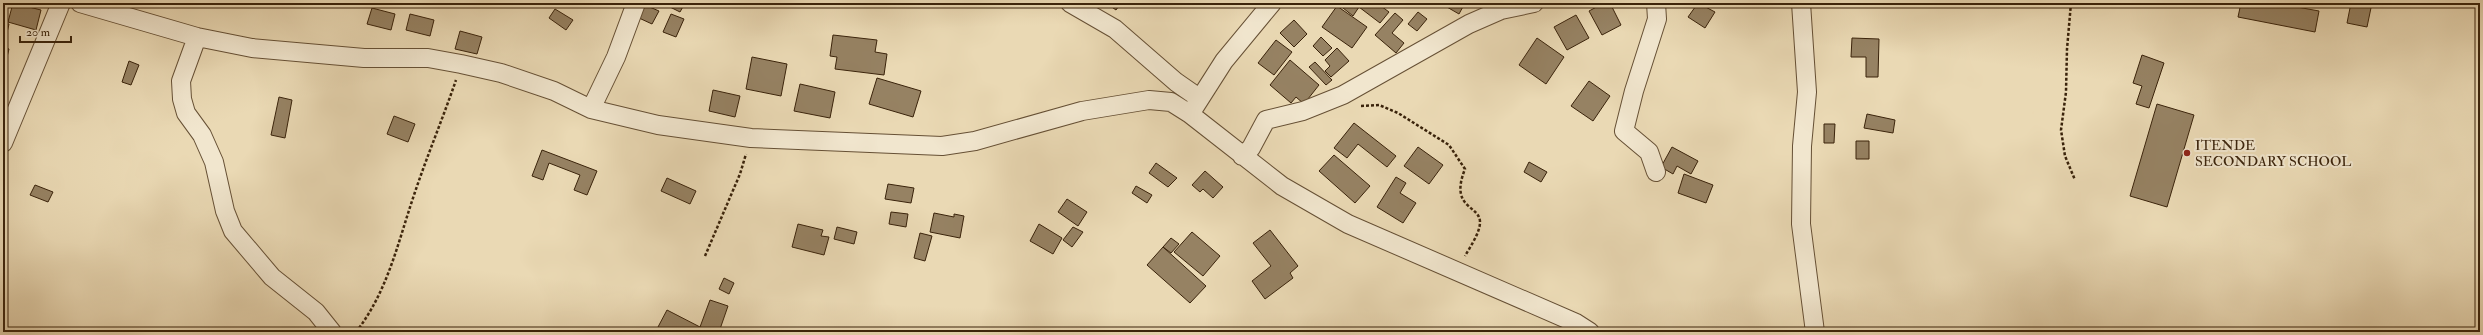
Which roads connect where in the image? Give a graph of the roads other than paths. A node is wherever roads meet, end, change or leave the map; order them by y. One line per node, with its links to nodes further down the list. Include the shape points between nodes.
1 (61, 3): 13 (street)
2 (80, 3): 9 (street)
3 (636, 3): 11 (street, via 616,57)
4 (1070, 3): 10 (street, via 1115,29 1176,82)
5 (1272, 3): 10 (street, via 1224,61)
6 (1534, 3): 14 (street, via 1501,10 1469,24 1343,95 1303,111 1266,120 1251,148)
7 (1656, 3): 15 (street, via 1658,19 1634,91 1624,131 1649,152)
8 (1801, 3): 18 (street, via 1807,92 1802,146 1801,224)
9 (197, 37): 11 (street, via 252,48 364,58 428,58 461,64 501,73 554,91); 16 (street, via 181,81 182,99 186,113 202,136 214,162 225,211 233,231 272,277 316,312)
10 (1199, 98): 12 (street)
11 (591, 109): 12 (street, via 658,125 751,138 942,146 975,141 1082,111 1148,100 1171,102)
12 (1190, 114): 14 (street)
13 (3, 143)
14 (1242, 156): 17 (street, via 1282,186 1348,224 1576,323)
15 (1656, 172)
16 (332, 332)
17 (1590, 332)
18 (1815, 332)

